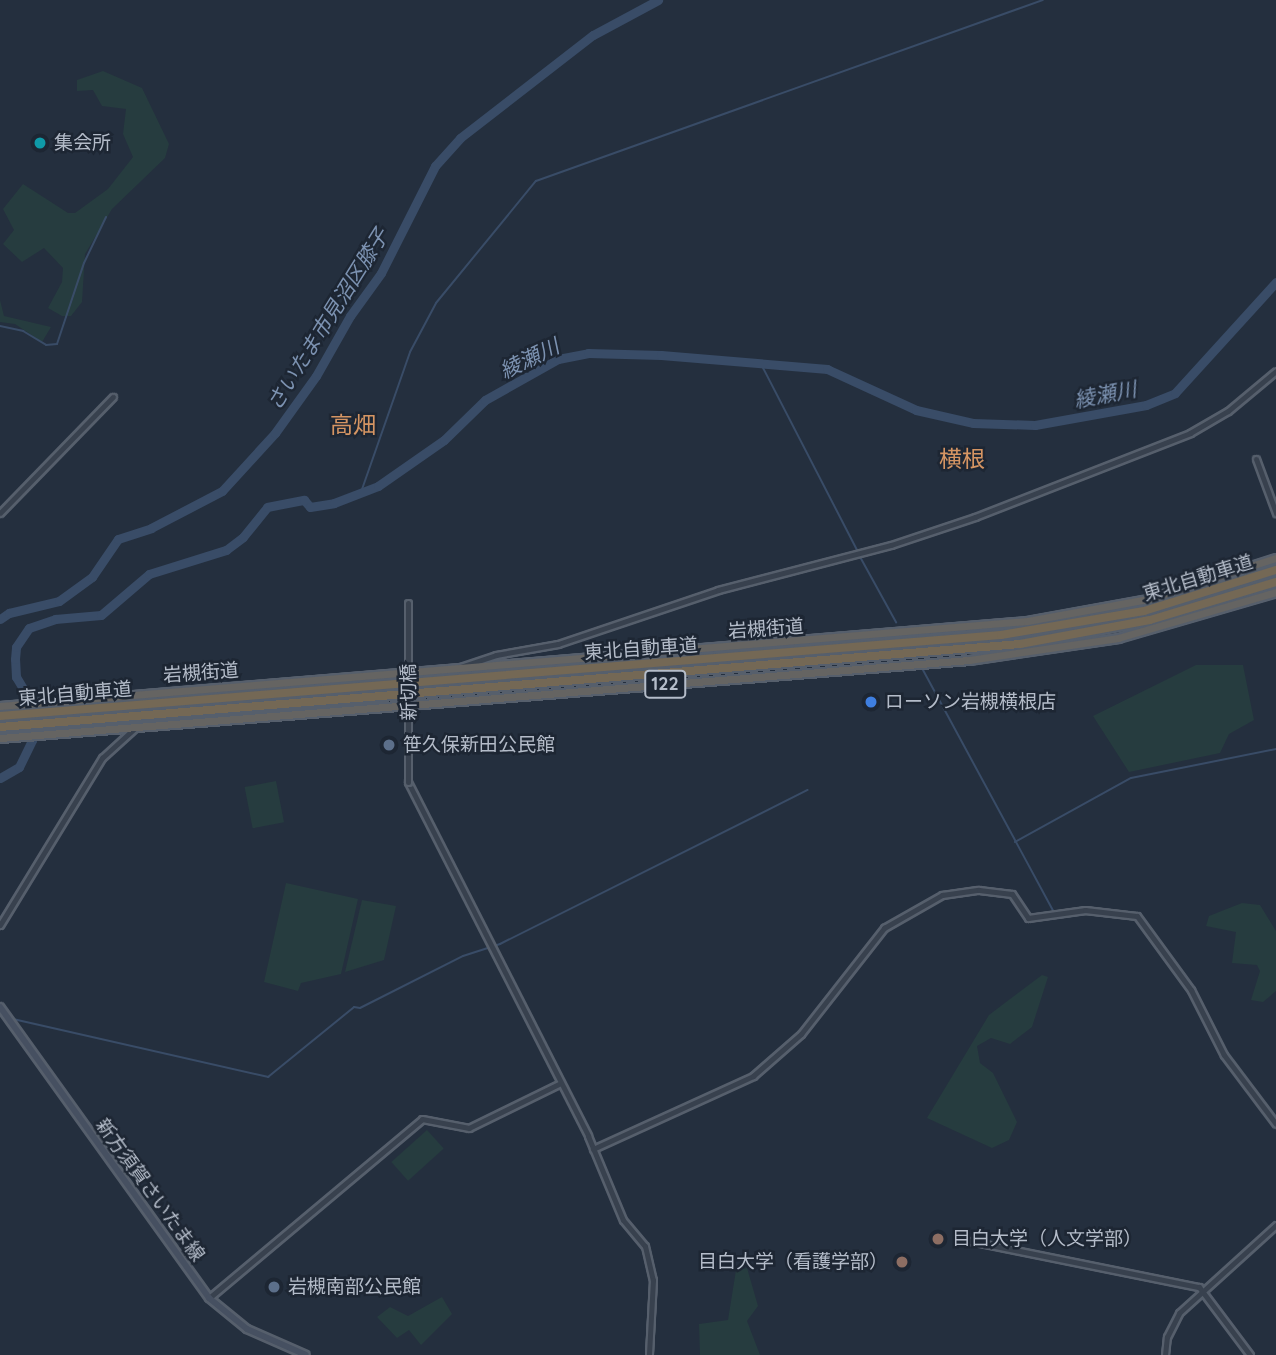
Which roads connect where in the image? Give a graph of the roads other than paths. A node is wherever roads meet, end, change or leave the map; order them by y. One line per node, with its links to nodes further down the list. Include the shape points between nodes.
1 (1276, 371): 11 (street, via 1228,411 1190,433 975,517 891,545 718,590 558,644 496,654)
2 (113, 397): 4 (street)
3 (1256, 459): 5 (street)
4 (0, 513)
5 (1276, 513)
6 (1276, 558): 11 (highway, 岩槻街道 / 122, via 1148,599 1027,621)
7 (1276, 570): 13 (highway, 東北自動車道, via 1144,611 1001,635)
8 (1276, 582): 15 (highway, 東北自動車道, via 1150,621 1020,644)
9 (1276, 592): 14 (highway, 122, via 1118,638 969,660)
10 (408, 603): 19 (street, 新切橋, bridge, via 408,782)
11 (455, 669): 12 (highway, 岩槻街道 / 122)
12 (4, 705)
13 (2, 716)
14 (138, 726): 16 (highway, 122); 17 (street, via 106,753)
15 (0, 727)
16 (0, 738)
17 (0, 925)
18 (0, 1007): 25 (main road, 新方須賀さいたま線)
19 (561, 1083): 21 (street); 25 (street, via 469,1128 422,1119)
20 (1276, 1124): 21 (street, via 1224,1055 1191,990 1135,914 1085,910 1028,918 1012,894 979,890 942,895 884,928 791,1044 753,1076)
21 (593, 1149): 27 (street, via 623,1220 650,1260)
22 (1276, 1225): 24 (street)
23 (970, 1241): 24 (street)
24 (1203, 1290): 28 (street, via 1174,1320); 29 (street)
25 (209, 1298): 26 (main road, 新方須賀さいたま線, via 256,1335)
26 (306, 1355)
27 (649, 1355)
28 (1166, 1355)
29 (1250, 1355)

